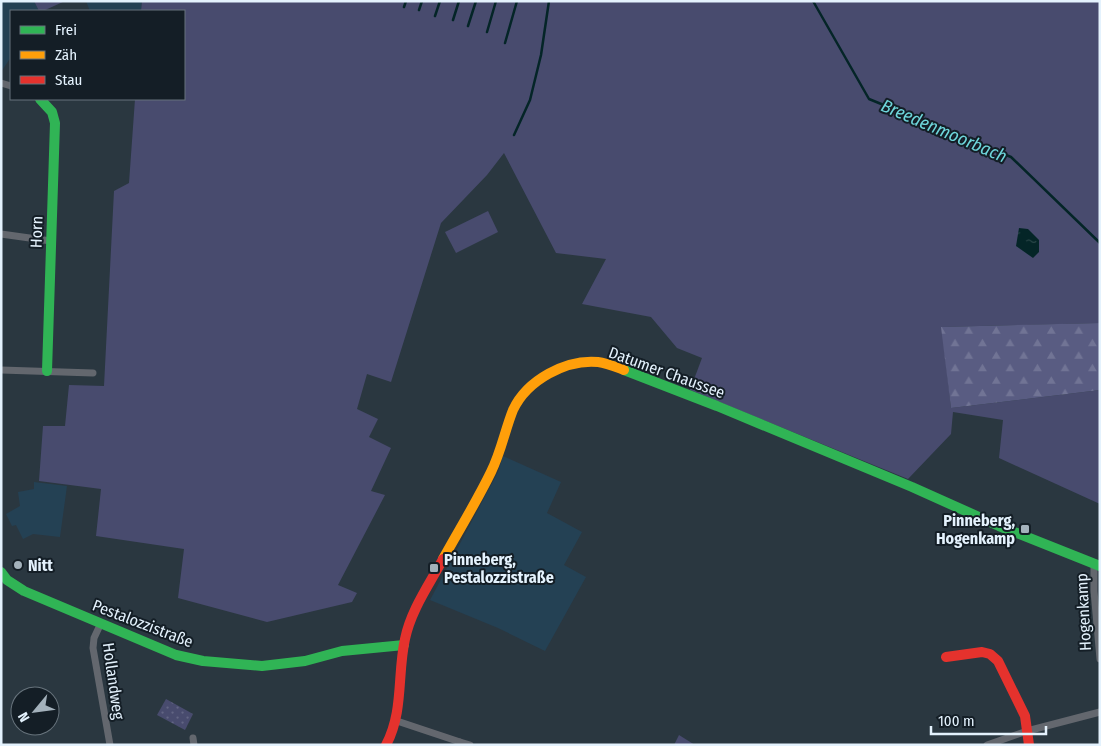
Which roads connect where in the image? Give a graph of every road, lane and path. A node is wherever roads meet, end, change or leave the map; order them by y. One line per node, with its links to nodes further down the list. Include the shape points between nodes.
1 (41, 100): 3 (street, Horn, via 52,112 55,123)
2 (1, 234): 3 (street)
3 (51, 241): 5 (street, Horn)
4 (1, 370): 5 (street)
5 (47, 371): 6 (street)
6 (93, 373)
7 (1097, 565): 10 (street, Datumer Chaussee, via 717,406 617,367 581,362 548,374 535,383 514,409 492,470 409,622); 12 (street, Hogenkamp, via 1094,591)
8 (1, 572): 9 (street, Pestalozzistraße, via 24,591)
9 (101, 623): 10 (street, Pestalozzistraße, via 176,655 203,661 262,666 305,661 342,651); 17 (street, Hollandweg, via 93,648)
10 (404, 645): 14 (street, Datumer Chaussee)
11 (946, 657): 15 (street, via 976,651 992,654 1025,716)
12 (1100, 659)
13 (1100, 712): 15 (street)
14 (397, 721): 16 (street); 18 (street, Datumer Chaussee)
15 (1027, 731): 20 (street); 21 (street)
16 (459, 743): 19 (street)
17 (110, 745)
18 (386, 745)
19 (470, 745)
20 (987, 745)
21 (1029, 745)

